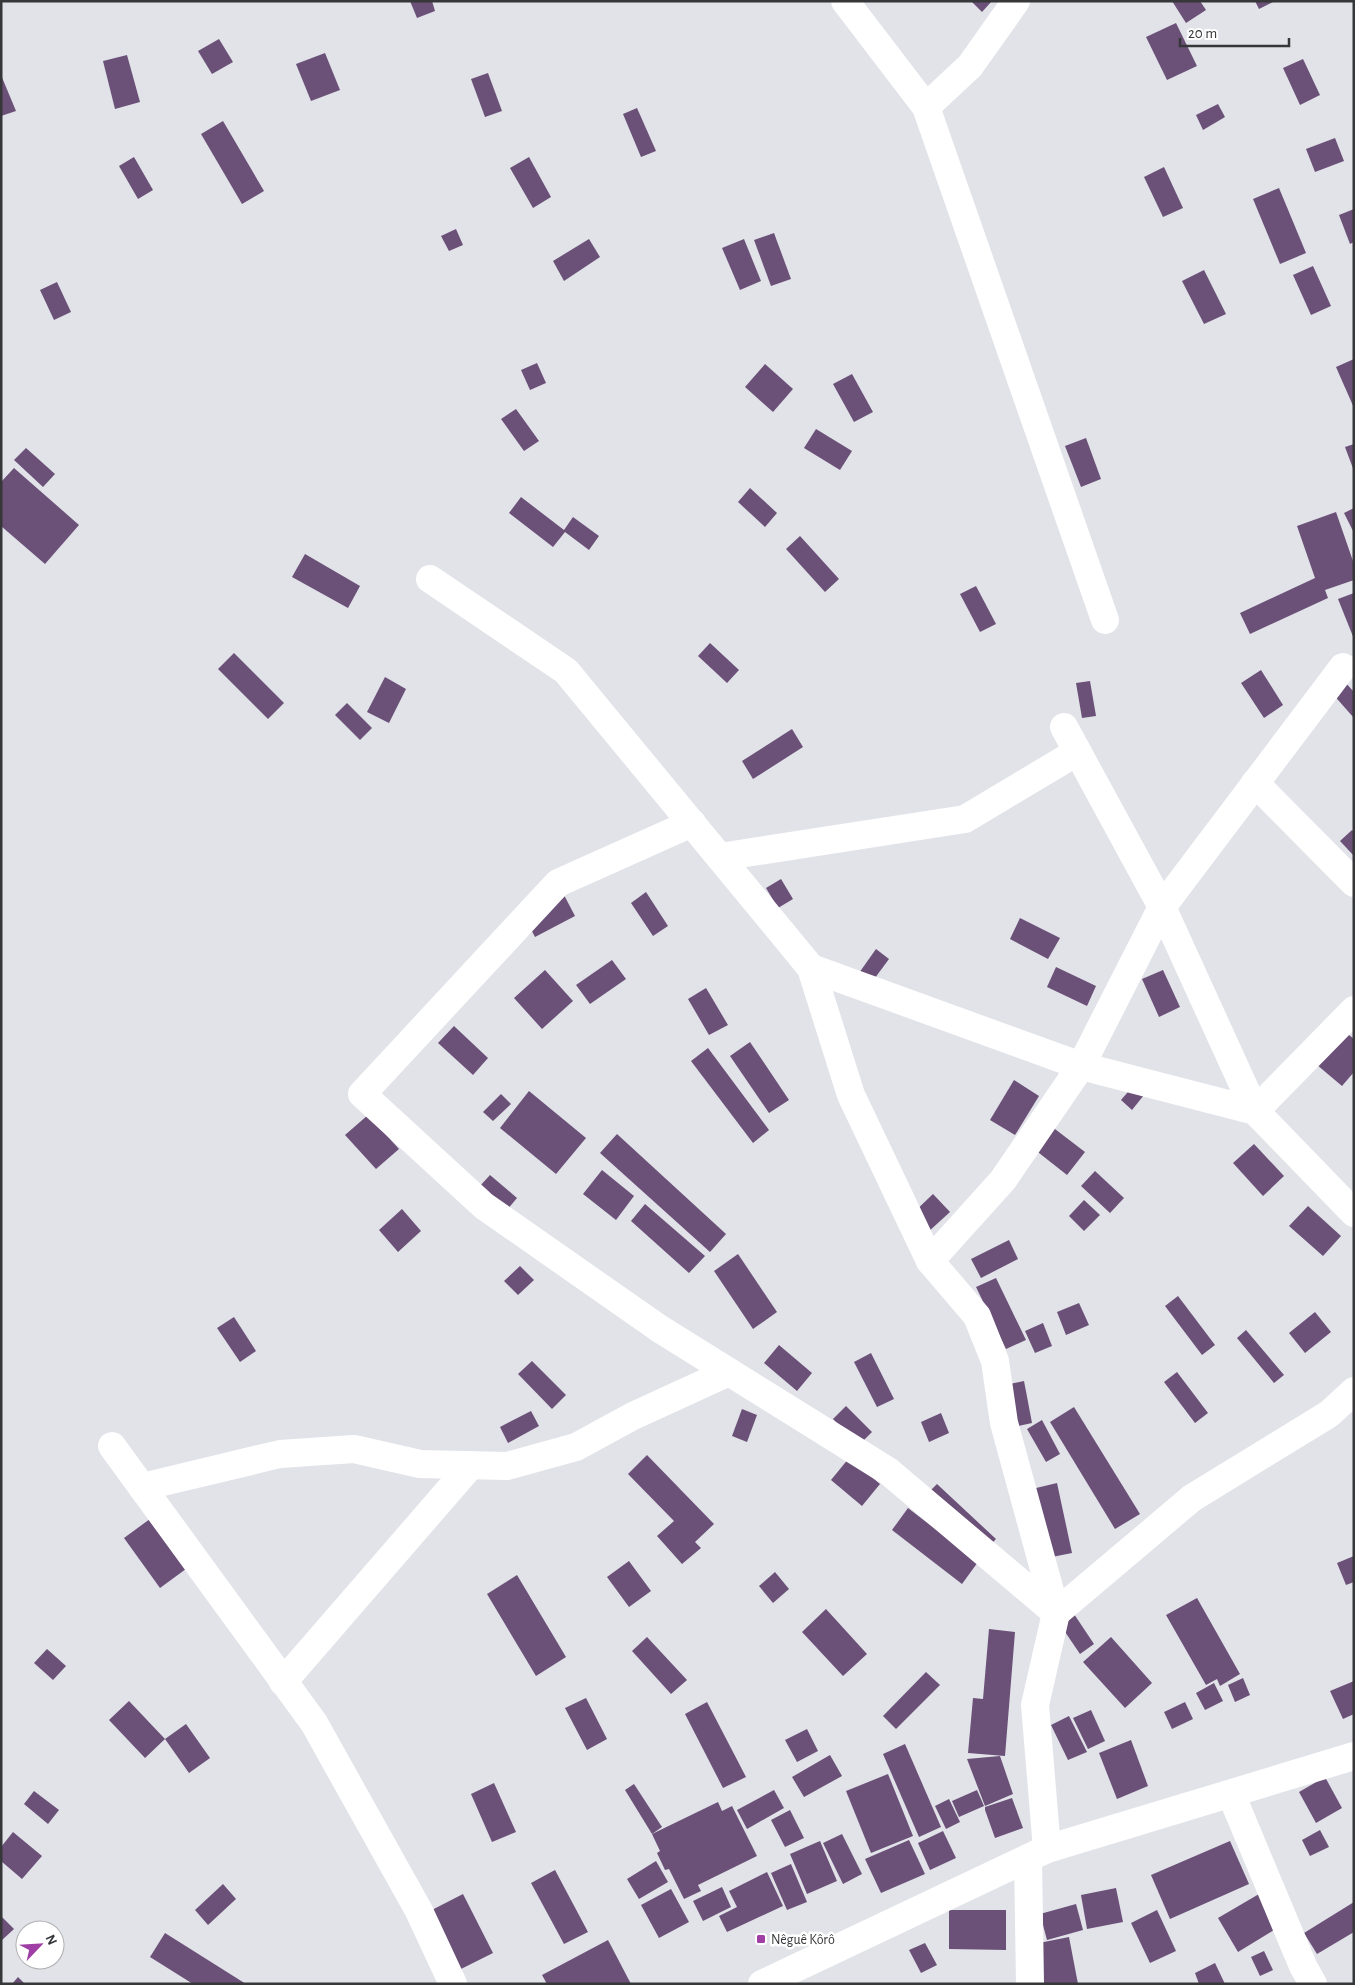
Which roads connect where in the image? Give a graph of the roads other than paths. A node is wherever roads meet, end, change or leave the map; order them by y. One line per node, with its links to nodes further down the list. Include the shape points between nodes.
1 (845, 1): 3 (street)
2 (1016, 1): 3 (street, via 970,66)
3 (926, 107): 5 (street)
4 (430, 579): 10 (street, via 566,671)
5 (1105, 620)
6 (1343, 667): 9 (street)
7 (1064, 727): 8 (street)
8 (1078, 752): 11 (street, via 965,818); 13 (street)
9 (1255, 783): 12 (street); 13 (street)
10 (692, 823): 11 (street); 20 (street, via 558,883 362,1094 484,1206 660,1329)
11 (720, 858): 14 (street)
12 (1354, 883)
13 (1162, 908): 16 (street); 17 (street)
14 (811, 968): 16 (street); 19 (street, via 851,1095)
15 (1354, 1010): 17 (street)
16 (1081, 1066): 17 (street); 19 (street, via 1003,1180)
17 (1255, 1111): 18 (street)
18 (1354, 1212)
19 (930, 1261): 25 (street, via 977,1316 995,1362 1004,1423)
20 (729, 1372): 23 (street, via 633,1416 576,1447 508,1466); 25 (street, via 888,1471)
21 (1354, 1390): 25 (street, via 1329,1414 1192,1498)
22 (112, 1446): 24 (street)
23 (471, 1465): 24 (street, via 420,1464 354,1449 280,1454); 26 (street)
24 (142, 1487): 26 (street)
25 (1056, 1613): 29 (street, via 1035,1705)
26 (283, 1682): 30 (street, via 314,1723 419,1911)
27 (1354, 1756): 28 (street)
28 (1231, 1794): 29 (street); 33 (street)
29 (1037, 1854): 31 (street); 32 (street)
30 (454, 1984)
31 (762, 1984)
32 (1030, 1984)
33 (1313, 1984)

